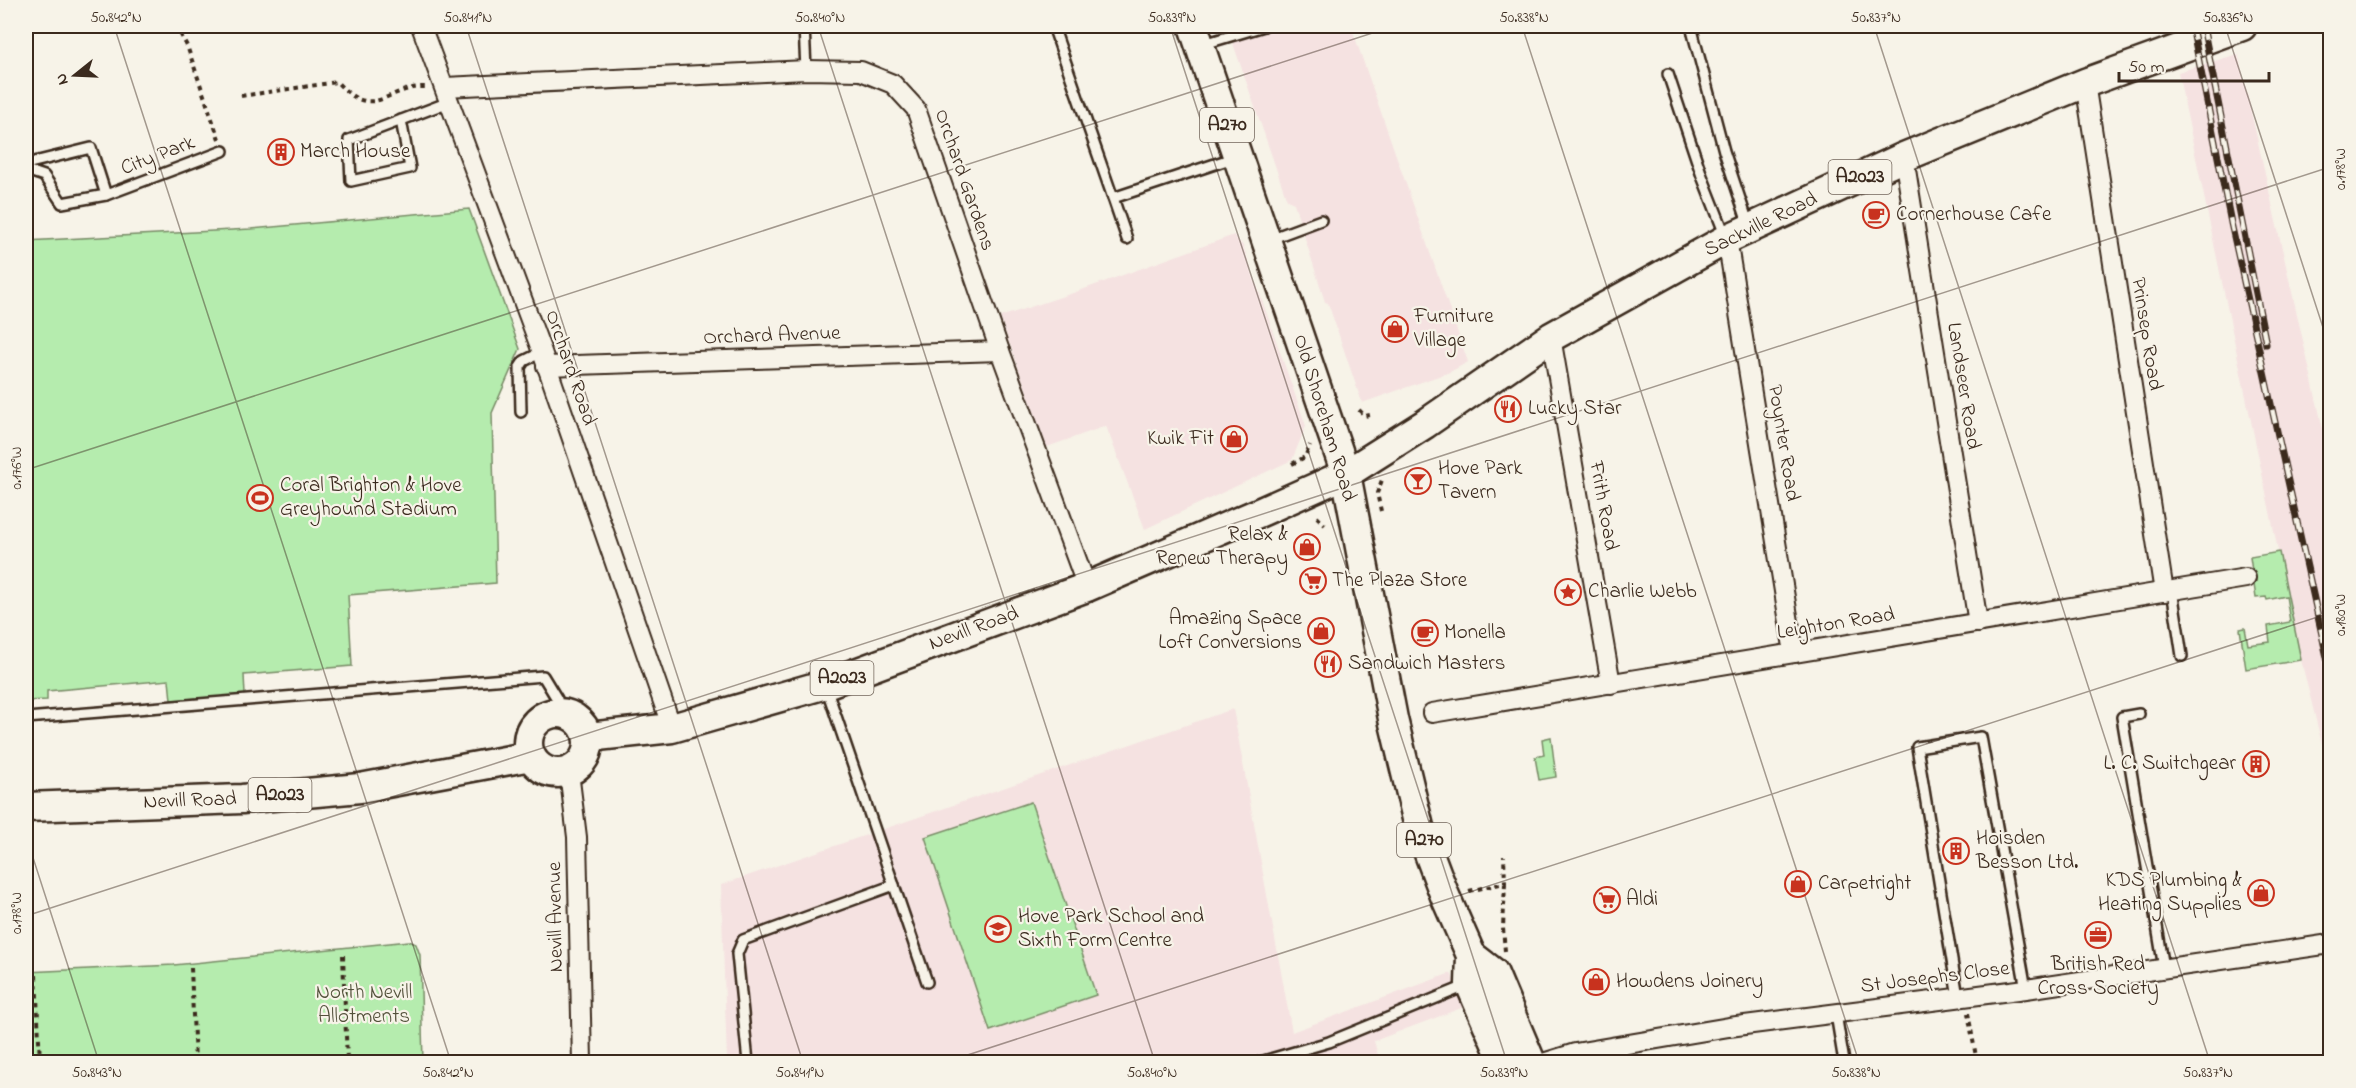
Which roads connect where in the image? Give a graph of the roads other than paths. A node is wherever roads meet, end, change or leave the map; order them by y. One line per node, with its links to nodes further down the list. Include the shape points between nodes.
1 (421, 26): 11 (street, Orchard Road)
2 (804, 26): 8 (lane)
3 (1053, 26): 19 (lane)
4 (1264, 26): 7 (lane)
5 (1691, 26): 21 (lane, via 1724,151)
6 (2242, 26): 10 (main road, Sackville Road / A2023)
7 (1196, 35): 14 (main road, Old Shoreham Road / A270)
8 (806, 70): 11 (street, Orchard Gardens); 25 (street, Orchard Gardens, via 861,71 893,84 916,109)
9 (1668, 74): 21 (lane, via 1702,176)
10 (2085, 83): 15 (main road, Sackville Road / A2023); 31 (street, Prinsep Road)
11 (447, 94): 12 (lane); 26 (street, Orchard Road)
12 (401, 120): 12 (lane, via 349,140 351,181 410,168)
13 (223, 151): 18 (lane, City Park)
14 (1238, 157): 19 (lane); 23 (main road, Old Shoreham Road / A270)
15 (1904, 157): 21 (main road, Sackville Road / A2023); 32 (street, Landseer Road)
16 (26, 164): 18 (lane, via 91,147)
17 (26, 170): 18 (lane, City Park, via 44,176 62,203)
18 (106, 195)
19 (1113, 198): 22 (lane)
20 (1321, 220): 23 (lane)
21 (1738, 234): 24 (main road, Sackville Road / A2023); 33 (street, Poynter Road)
22 (1127, 239)
23 (1267, 240): 28 (main road, Old Shoreham Road / A270)
24 (1551, 337): 28 (main road, Sackville Road / A2023); 36 (street, Frith Road)
25 (1000, 351): 26 (street, Orchard Avenue); 30 (street, Orchard Gardens)
26 (544, 359): 27 (lane, via 524,361 520,367); 41 (street, Orchard Road)
27 (521, 412)
28 (1346, 474): 30 (main road, Nevill Road / A2023); 48 (main road, Old Shoreham Road / A270, via 1393,718 1419,827)
29 (2246, 578): 31 (street, Leighton Road)
30 (1087, 587): 35 (main road, Nevill Road / A2023)
31 (2168, 591): 32 (street, Leighton Road); 34 (lane, Prinsep Road)
32 (1978, 623): 33 (street, Leighton Road)
33 (1794, 653): 36 (street, Leighton Road)
34 (2182, 656)
35 (826, 684): 41 (main road, Nevill Road / A2023); 46 (lane)
36 (1611, 684): 38 (street, Leighton Road)
37 (558, 712): 40 (lane, via 557,699 543,676); 42 (main road, via 577,719); 43 (main road, via 536,722 528,744)
38 (1432, 713)
39 (2139, 714): 49 (lane, via 2122,717)
40 (26, 718)
41 (672, 728): 42 (main road, Nevill Road / A2023)
42 (588, 737): 44 (main road, via 585,758)
43 (531, 756): 44 (main road, via 551,773); 45 (main road, Nevill Road / A2023, via 360,788 242,799)
44 (569, 772): 55 (street, Nevill Avenue, via 577,837)
45 (26, 807)
46 (894, 885): 50 (lane); 56 (lane, via 743,940 737,954)
47 (2331, 944): 49 (street, St Josephs Close)
48 (1471, 955): 51 (main road, Old Shoreham Road / A270); 59 (main road, Old Shoreham Road / A270, via 1493,972)
49 (2164, 968): 52 (street, St Josephs Close)
50 (927, 982)
51 (1470, 984): 57 (lane, via 1329,1042); 58 (main road, Old Shoreham Road / A270)
52 (2026, 989): 53 (street, St Josephs Close); 53 (lane, via 1981,737 1917,747)
53 (1962, 997): 54 (street, St Josephs Close)
54 (1836, 1014): 60 (street, St Josephs Close, via 1650,1039); 61 (lane)
55 (582, 1062)
56 (748, 1062)
57 (1260, 1062)
58 (1504, 1062)
59 (1531, 1062)
60 (1546, 1062)
61 (1844, 1062)

